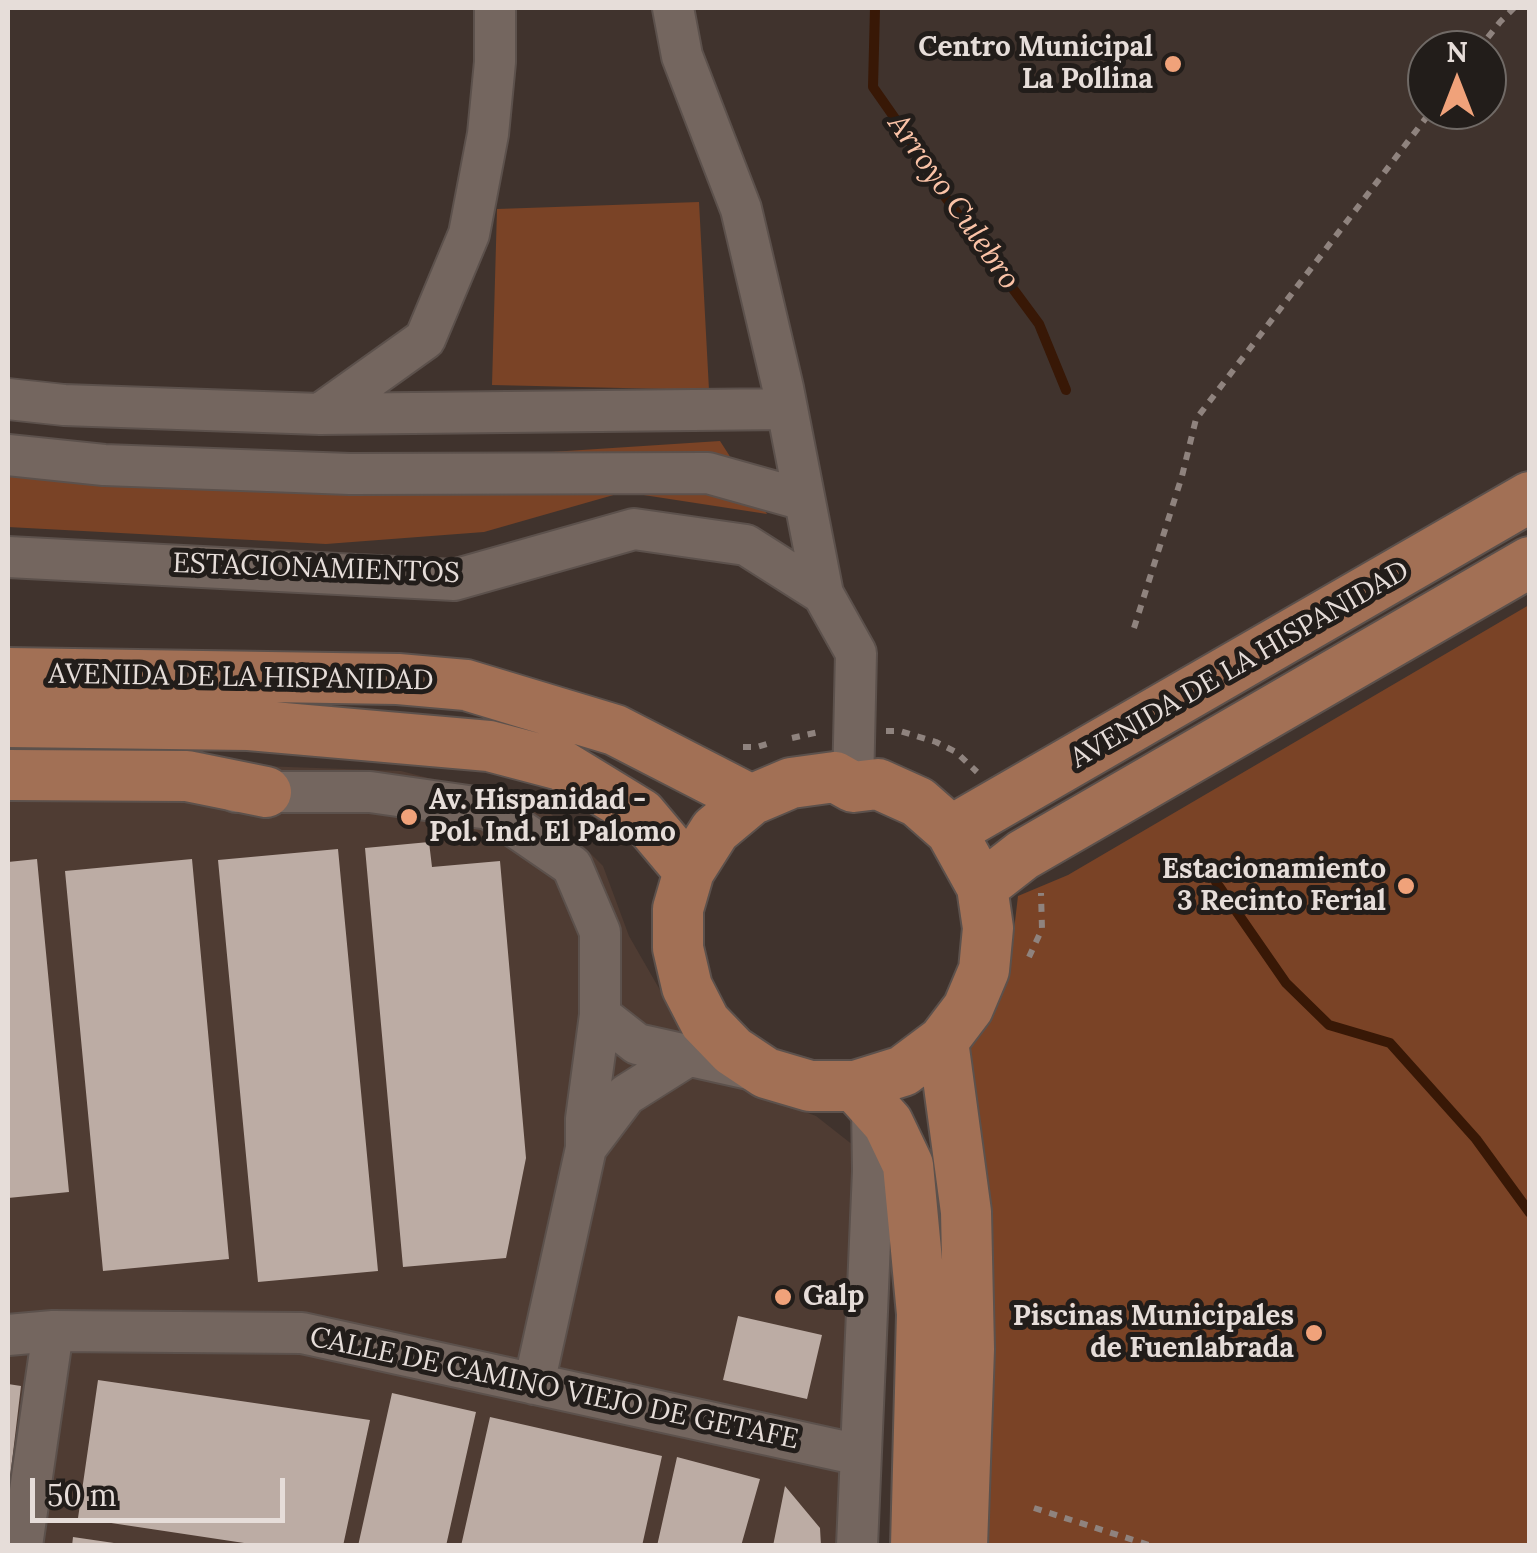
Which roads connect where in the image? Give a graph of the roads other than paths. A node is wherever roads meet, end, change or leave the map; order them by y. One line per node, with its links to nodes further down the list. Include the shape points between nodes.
1 (495, 8): 5 (street, via 488,134 469,234 424,339)
2 (674, 8): 4 (street, via 682,56 741,209)
3 (8, 399): 5 (street)
4 (786, 409): 5 (street); 8 (street)
5 (320, 414)
6 (8, 455): 8 (street, via 350,474 708,472)
7 (1530, 497): 19 (main road, AVENIDA DE LA HISPANIDAD)
8 (804, 500): 11 (street)
9 (8, 557): 11 (street, ESTACIONAMIENTOS, via 454,580 634,530 746,546)
10 (1530, 562): 21 (main road, AVENIDA DE LA HISPANIDAD, via 1024,856)
11 (823, 594): 15 (street, ESTACIONAMIENTOS, via 856,653)
12 (8, 673): 18 (main road, AVENIDA DE LA HISPANIDAD, via 398,678 466,685 615,730)
13 (8, 722): 20 (main road, AVENIDA DE LA HISPANIDAD, via 248,724 490,746 561,765 641,814)
14 (8, 775): 16 (main road, via 187,776)
15 (853, 786): 18 (main road, via 835,777 791,782); 19 (main road, via 878,784 918,802)
16 (266, 792): 17 (street); 22 (street, via 370,792 488,809 572,866 600,932)
17 (8, 793)
18 (751, 800): 20 (main road, via 715,830)
19 (951, 831): 21 (main road)
20 (690, 871): 25 (main road, via 678,909 687,987 732,1051)
21 (982, 887): 23 (main road, via 988,928 984,970)
22 (600, 1015): 24 (street, via 637,1044); 27 (street)
23 (943, 1042): 26 (main road); 35 (main road, via 966,1212)
24 (688, 1056): 25 (street); 27 (street, via 626,1096)
25 (766, 1073): 26 (main road)
26 (864, 1095): 31 (street, via 873,1170); 34 (main road, via 888,1123 908,1165 922,1314)
27 (586, 1148): 30 (street)
28 (52, 1332): 29 (street, CALLE DE CAMINO VIEJO DE GETAFE); 30 (street, CALLE DE CAMINO VIEJO DE GETAFE, via 302,1332); 32 (street)
29 (8, 1335)
30 (534, 1384): 31 (street, CALLE DE CAMINO VIEJO DE GETAFE)
31 (860, 1456): 33 (street)
32 (22, 1546)
33 (857, 1546)
34 (916, 1546)
35 (962, 1546)

